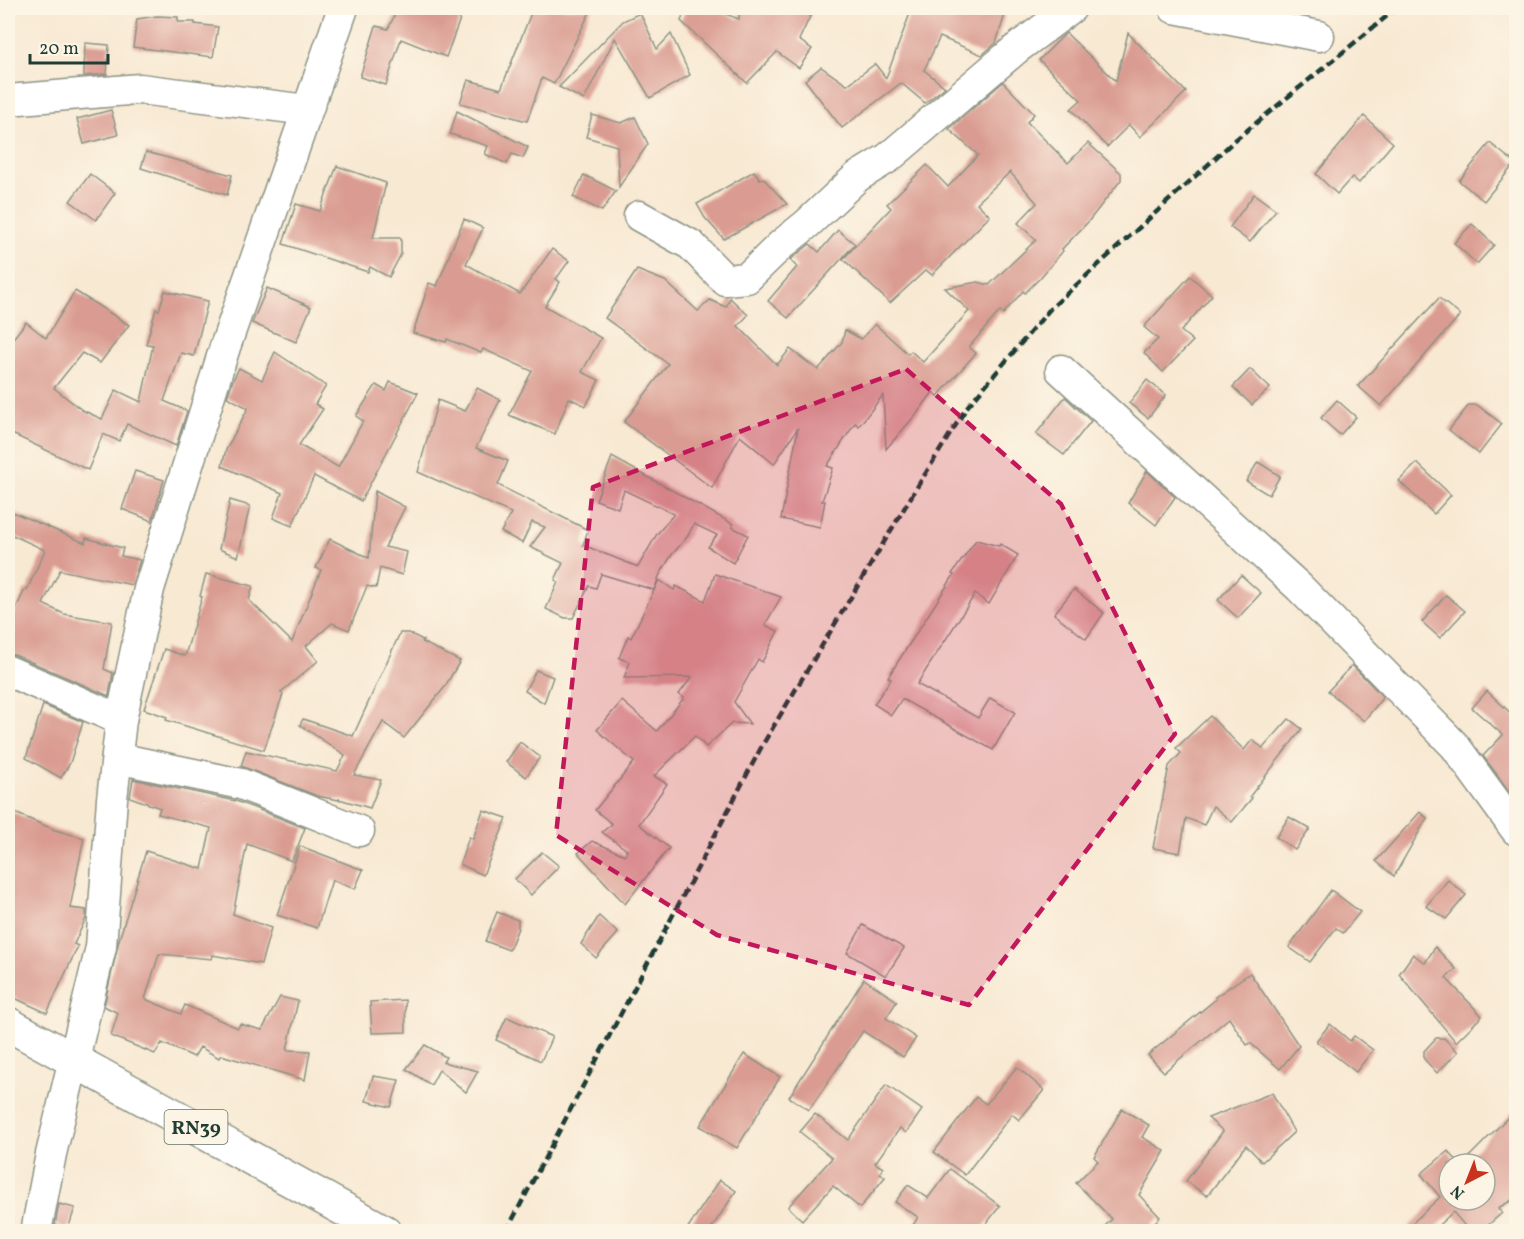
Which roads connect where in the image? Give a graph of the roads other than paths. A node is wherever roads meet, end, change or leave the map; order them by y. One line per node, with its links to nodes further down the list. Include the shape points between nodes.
1 (343, 8): 6 (street)
2 (1071, 8): 7 (street, via 1016,49 888,158 857,177 747,278 725,280 691,245)
3 (1174, 8): 4 (street)
4 (1319, 36)
5 (8, 100): 6 (street, via 140,89)
6 (308, 110): 10 (street, via 225,346 149,590)
7 (639, 216)
8 (1060, 370): 12 (street, via 1299,587 1455,746)
9 (8, 671): 10 (street)
10 (121, 720): 11 (street)
11 (117, 758): 13 (street, via 241,784); 15 (street, via 102,947)
12 (1516, 830)
13 (359, 831)
14 (8, 1023): 15 (highway, RN39)
15 (75, 1060): 16 (street); 17 (highway, RN39)
16 (36, 1232)
17 (385, 1232)

